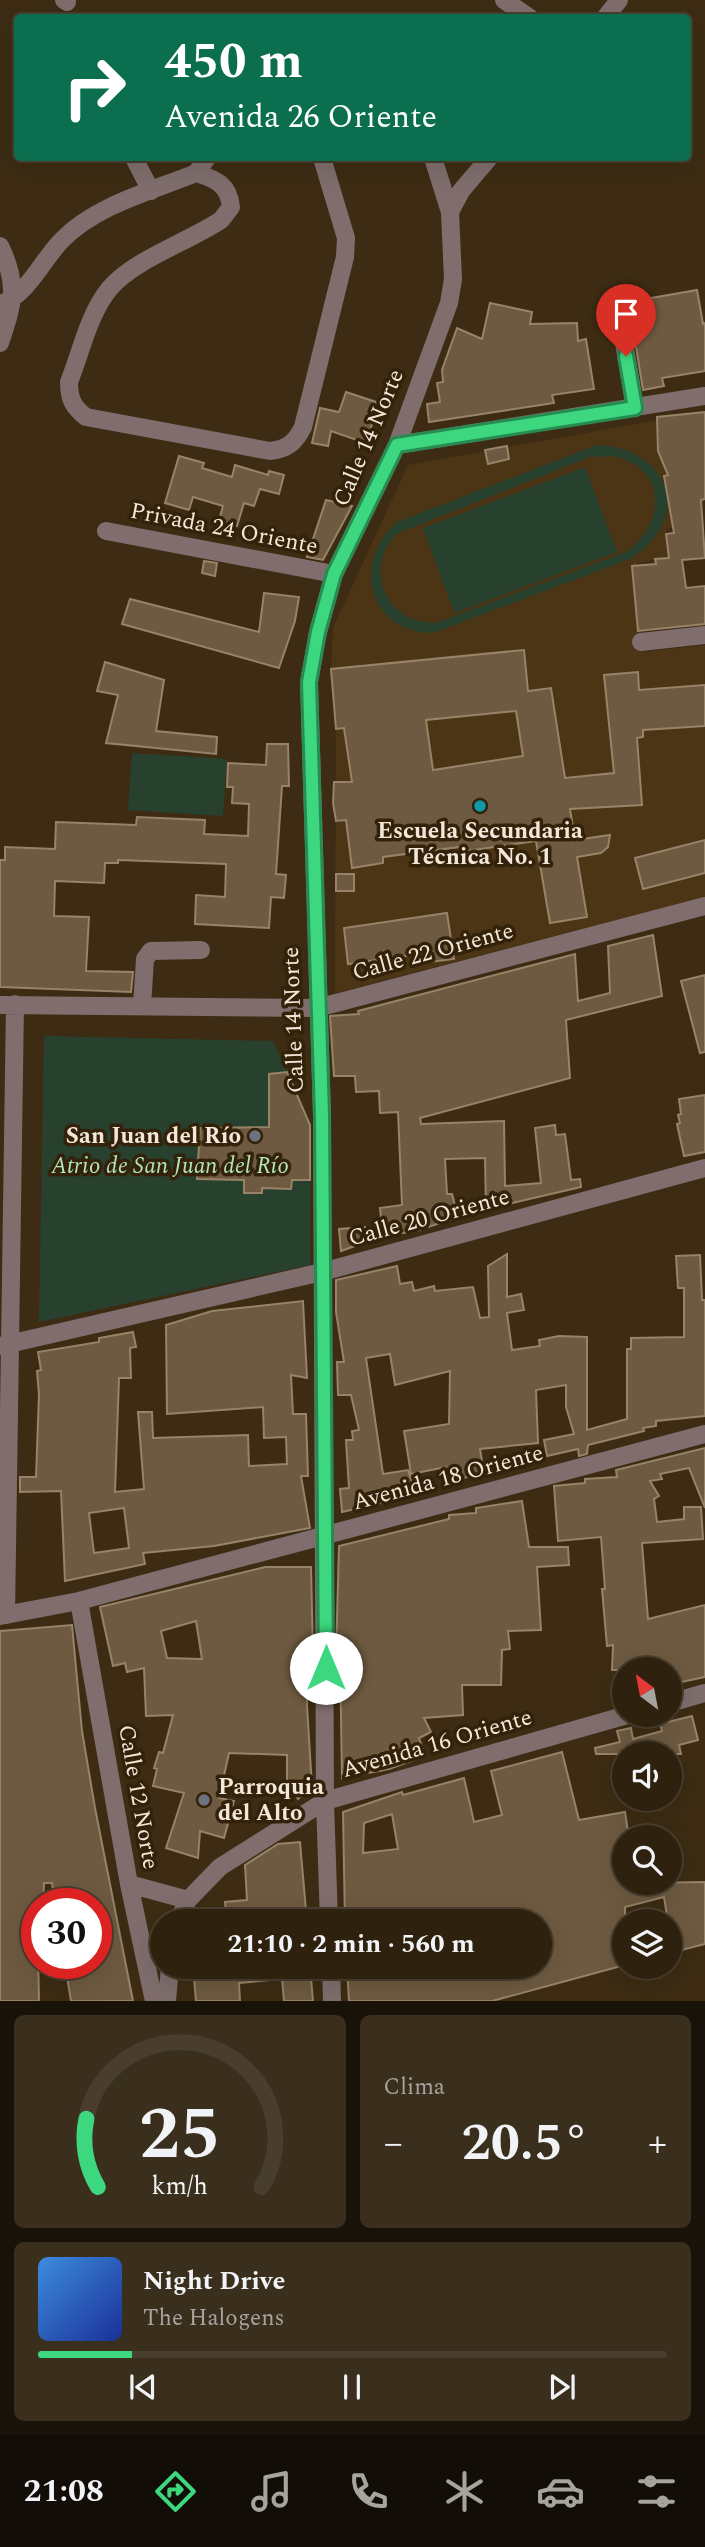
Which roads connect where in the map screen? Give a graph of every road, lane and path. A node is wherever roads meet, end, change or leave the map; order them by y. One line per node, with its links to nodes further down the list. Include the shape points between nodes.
1 (619, 0): 2 (street)
2 (608, 14)
3 (136, 161): 9 (street)
4 (205, 161): 8 (street)
5 (323, 161): 8 (street, via 346,238 345,257 303,427 290,445 270,451 86,417 74,408 69,396 69,382 110,287 126,273 220,220 231,207 230,194 216,179)
6 (434, 161): 10 (street, Calle 14 Norte)
7 (486, 161): 10 (street)
8 (195, 173): 9 (street)
9 (151, 191): 12 (street, via 74,230)
10 (450, 212): 17 (street, Calle 14 Norte, via 453,279 449,303)
11 (0, 246): 12 (street, via 8,262)
12 (7, 302): 14 (street)
13 (622, 331): 16 (street)
14 (0, 343)
15 (705, 396): 16 (street)
16 (635, 408): 17 (street)
17 (397, 445): 19 (street, Calle 14 Norte)
18 (106, 531): 19 (street, Privada 24 Oriente)
19 (334, 574): 26 (street, Calle 14 Norte, via 309,682)
20 (705, 635): 21 (street)
21 (641, 642)
22 (705, 906): 26 (street, Calle 22 Oriente)
23 (201, 950): 25 (street, via 151,951 145,958)
24 (7, 1004): 25 (street, Calle 22 Oriente); 27 (street)
25 (142, 1006): 26 (street, Calle 22 Oriente)
26 (317, 1008): 29 (street, Calle 14 Norte)
27 (7, 1060): 30 (street)
28 (705, 1168): 29 (street, Calle 20 Oriente)
29 (322, 1272): 30 (street, Calle 20 Oriente); 32 (street, Calle 14 Norte)
30 (6, 1345): 34 (street)
31 (705, 1434): 32 (street, Avenida 18 Oriente)
32 (326, 1536): 33 (street, Avenida 18 Oriente); 38 (street, Calle 14 Norte)
33 (79, 1601): 34 (street, Avenida 18 Oriente); 39 (street, Calle 12 Norte)
34 (3, 1615)
35 (705, 1693): 36 (street)
36 (682, 1700)
37 (612, 1719): 38 (street, Avenida 16 Oriente)
38 (325, 1801): 40 (street, Avenida 16 Oriente, via 220,1867); 42 (street, Calle 14 Norte)
39 (129, 1884): 40 (street); 45 (street, Calle 12 Norte)
40 (188, 1900): 41 (street, Avenida 16 Oriente)
41 (184, 1909)
42 (329, 1909)
43 (169, 1979): 46 (street)
44 (331, 1979): 47 (street)
45 (153, 2001)
46 (167, 2001)
47 (332, 2001)

